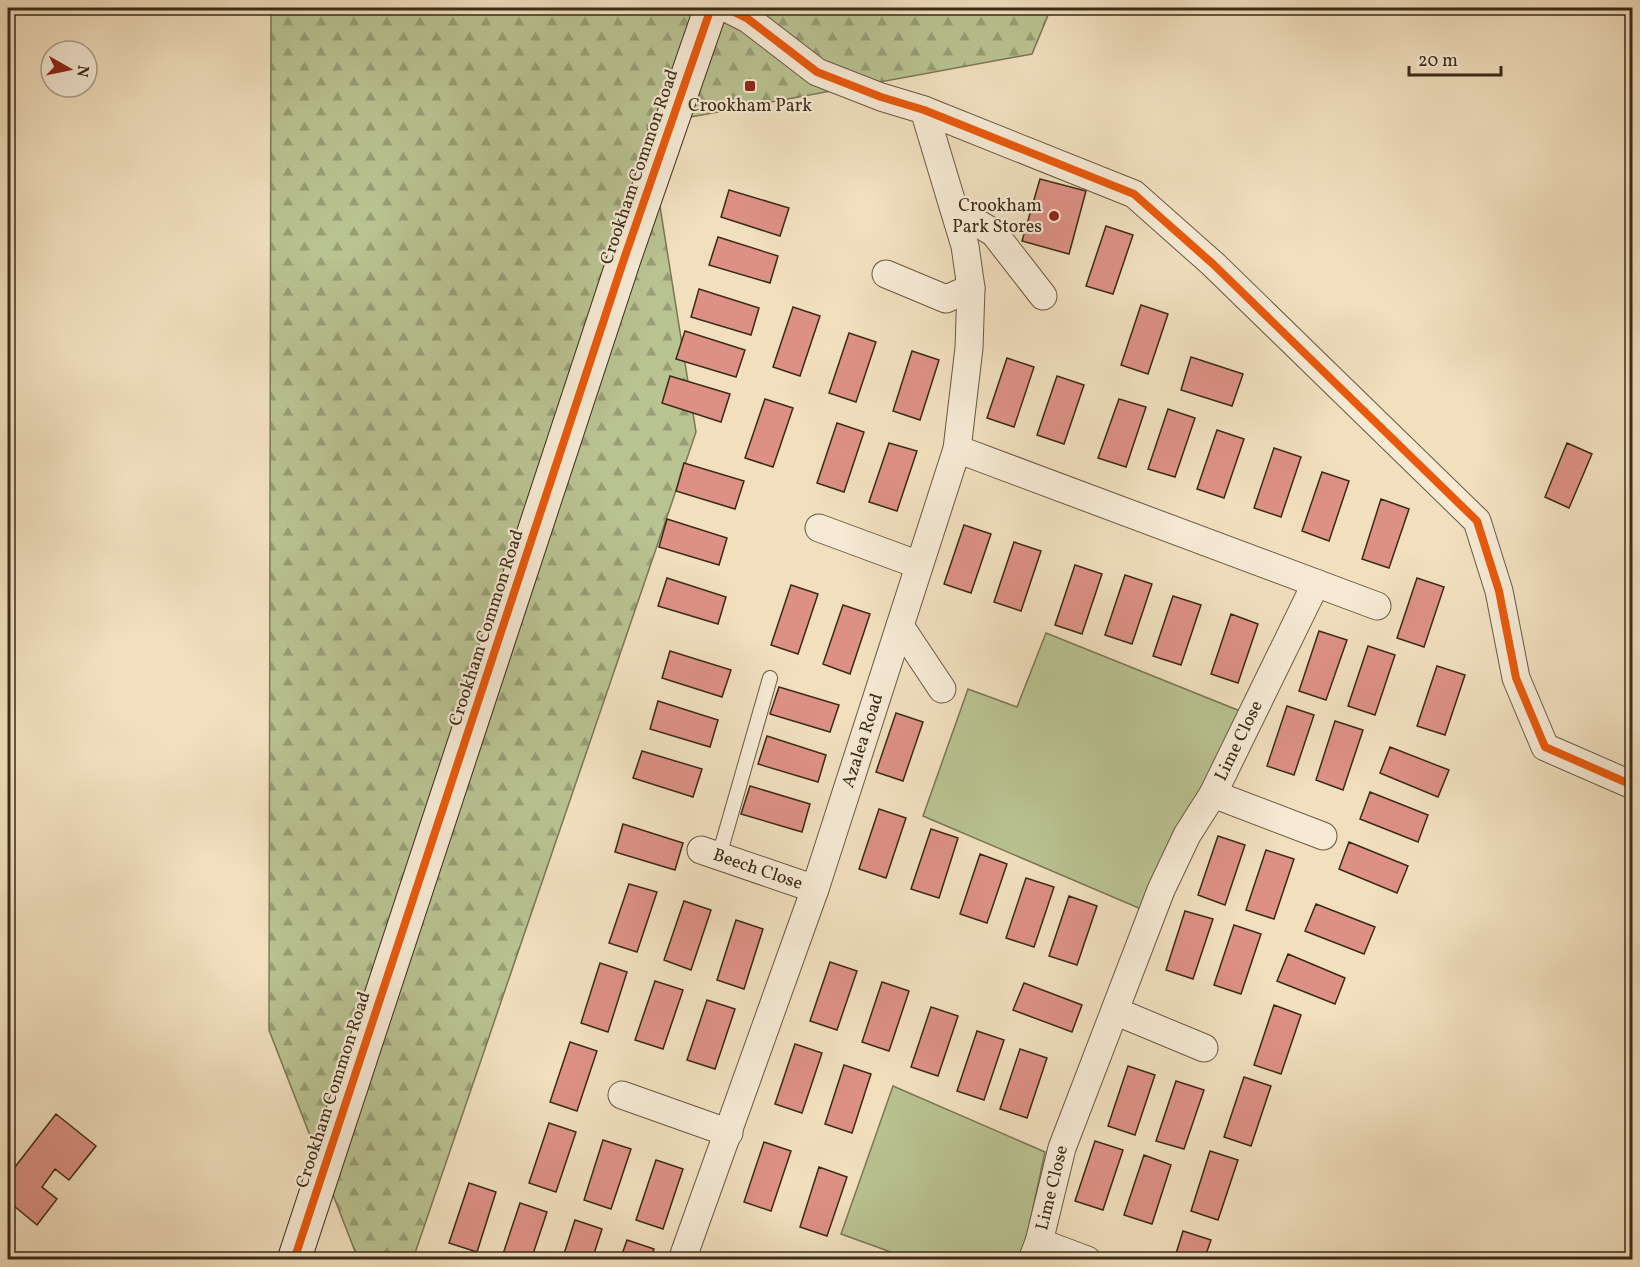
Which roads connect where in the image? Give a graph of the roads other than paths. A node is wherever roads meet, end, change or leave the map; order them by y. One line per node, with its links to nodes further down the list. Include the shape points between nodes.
1 (711, 8): 27 (street, Crookham Common Road)
2 (726, 8): 3 (street, via 748,19 817,72)
3 (924, 110): 4 (street, Azalea Road); 16 (street, via 1134,194 1213,264 1477,521 1499,591 1516,678 1545,747)
4 (954, 209): 6 (street, Azalea Road); 7 (street, via 994,233)
5 (886, 274): 6 (street, via 946,299)
6 (971, 288): 8 (street, Azalea Road, via 969,348)
7 (1043, 296)
8 (957, 449): 10 (street, Azalea Road); 11 (street)
9 (819, 528): 10 (street)
10 (919, 565): 13 (street, Azalea Road)
11 (1316, 583): 12 (street); 17 (street, Lime Close)
12 (1377, 606)
13 (900, 626): 15 (street); 20 (street, Azalea Road)
14 (770, 678): 19 (lane)
15 (942, 689)
16 (1632, 785)
17 (1213, 794): 18 (street); 21 (street, Lime Close, via 1165,881)
18 (1323, 836)
19 (710, 853): 20 (street, Beech Close)
20 (815, 889): 24 (street, Azalea Road)
21 (1114, 1011): 22 (street); 25 (street, Lime Close, via 1062,1148)
22 (1204, 1048)
23 (622, 1095): 24 (street)
24 (729, 1133): 26 (street, Azalea Road)
25 (1036, 1251): 28 (street)
26 (689, 1257)
27 (294, 1260)
28 (1087, 1260)

